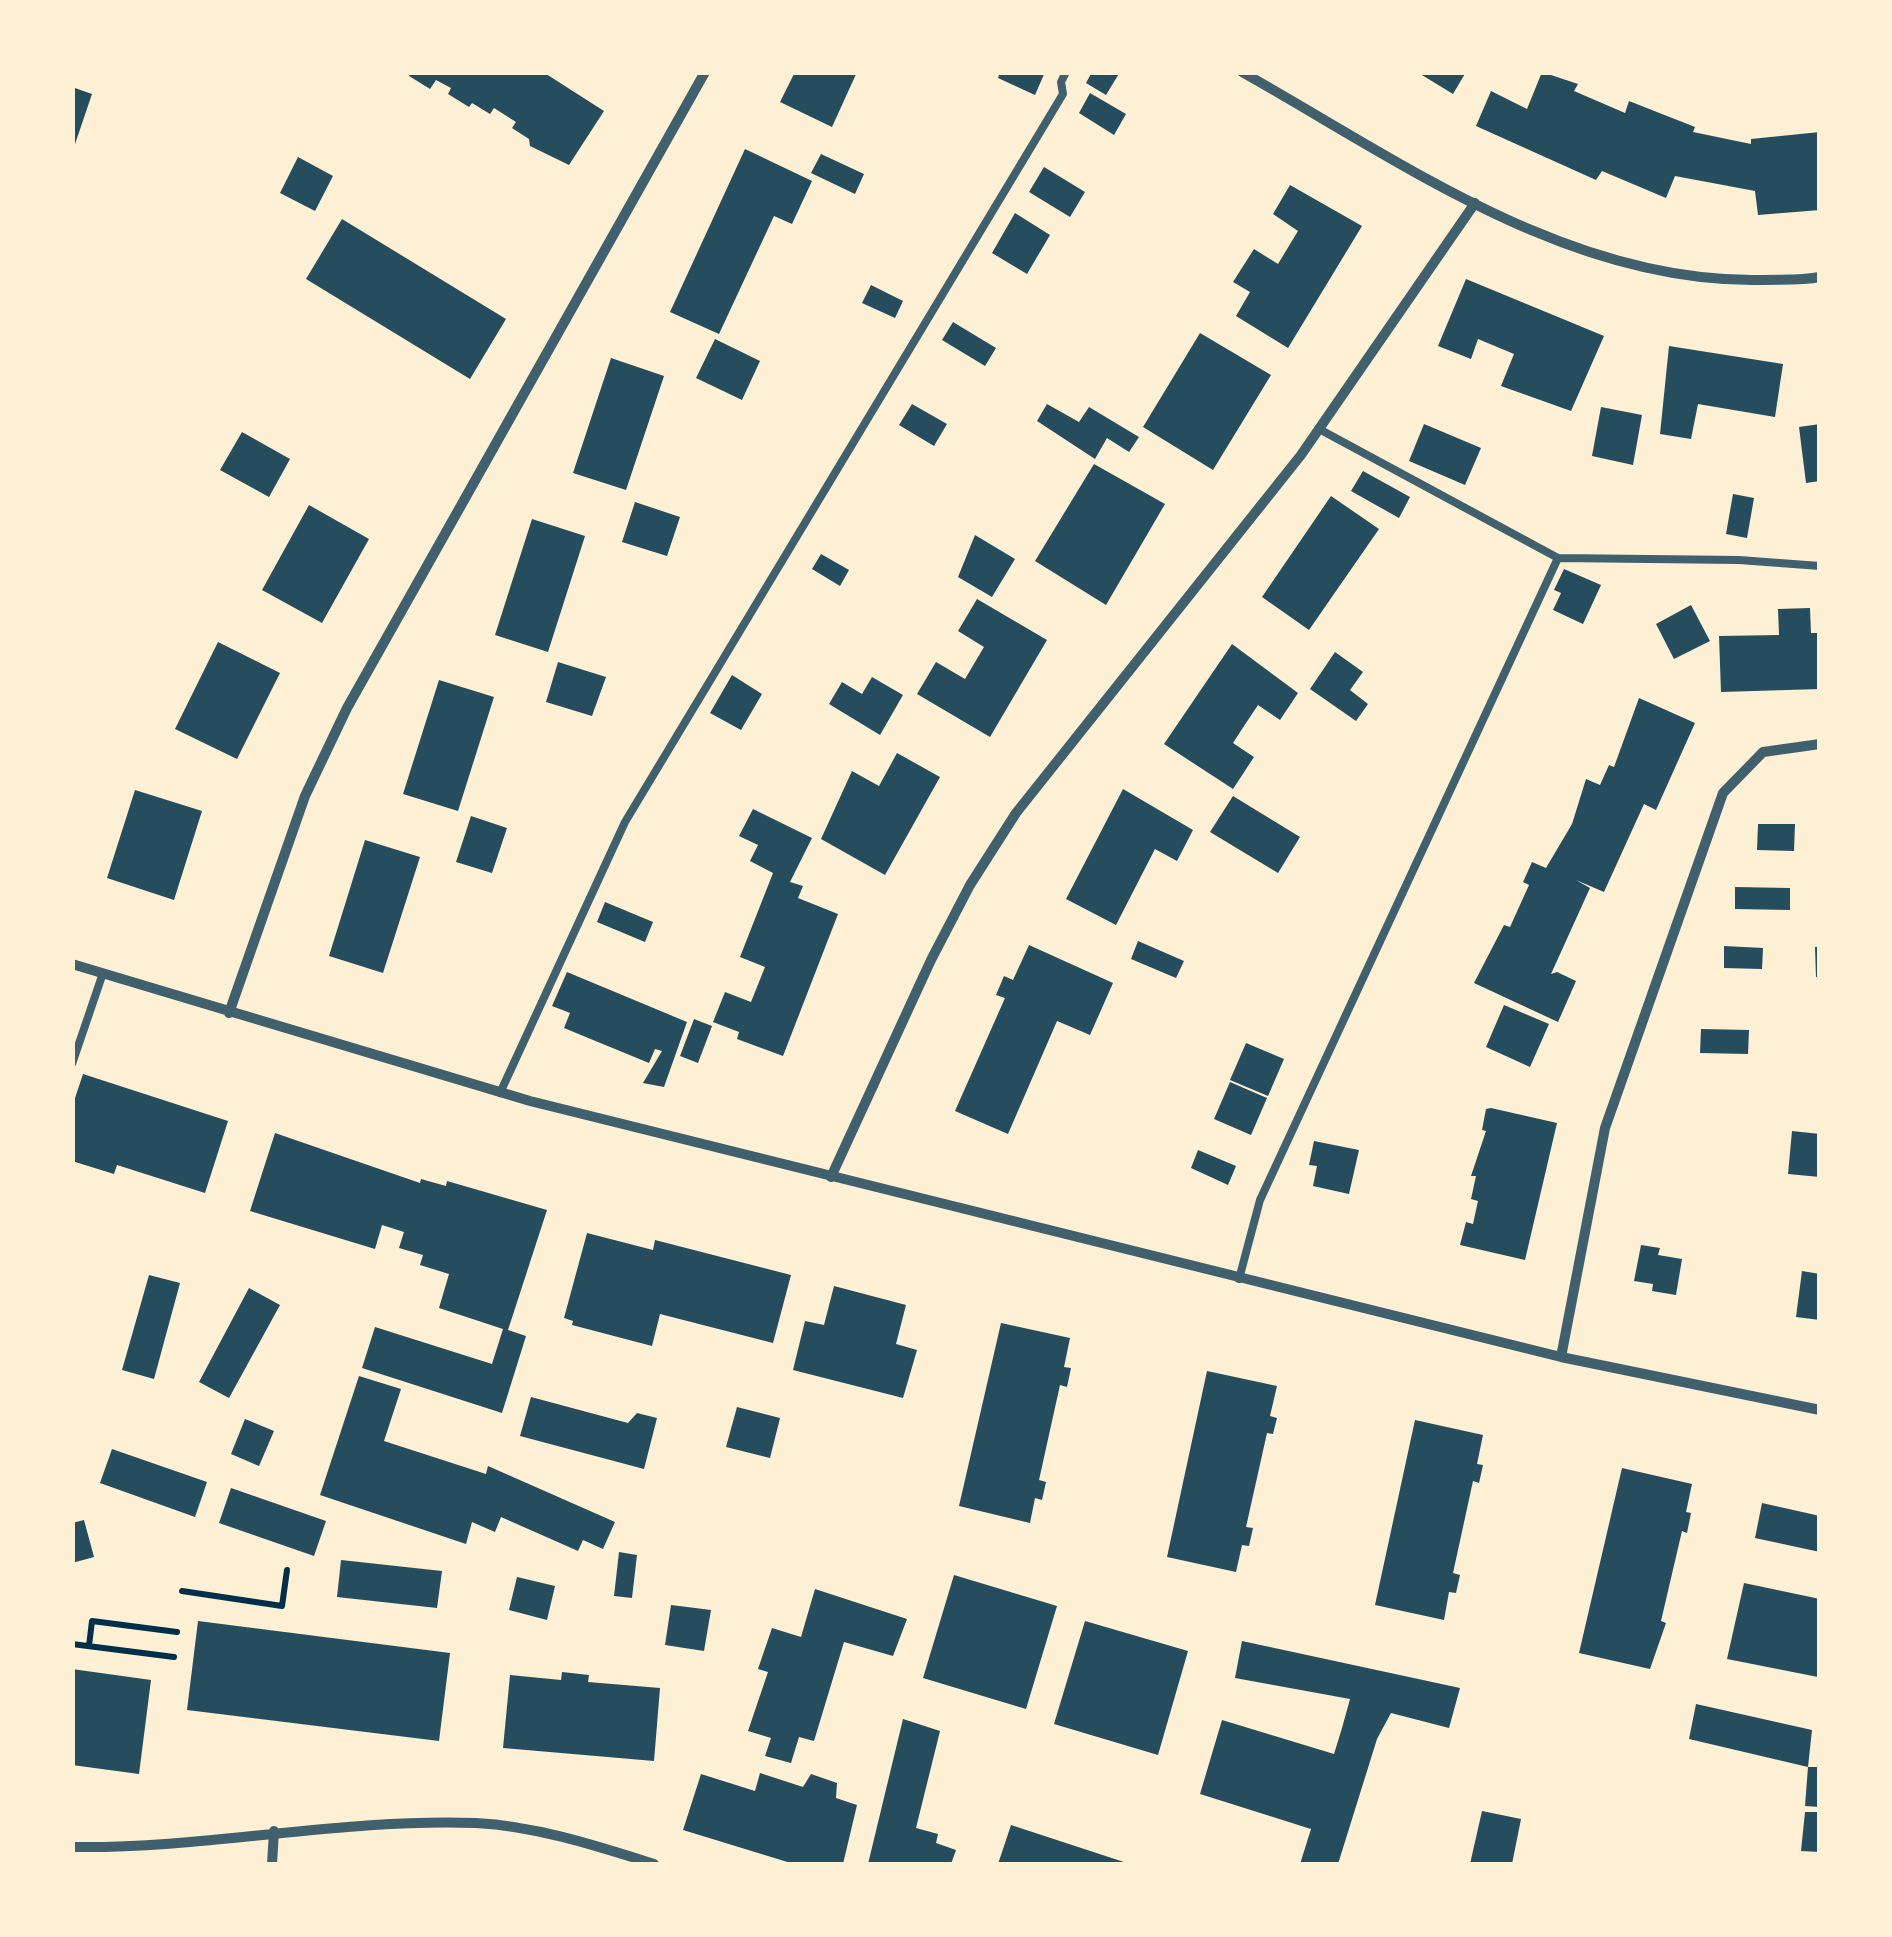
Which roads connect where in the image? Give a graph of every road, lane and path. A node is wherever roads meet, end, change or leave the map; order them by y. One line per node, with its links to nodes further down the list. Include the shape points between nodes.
1 (705, 72): 12 (street, via 347,708 305,796)
2 (1066, 72): 14 (lane, via 1063,94 625,822)
3 (1242, 72): 4 (street)
4 (1475, 203): 5 (street, via 1566,245 1637,268 1747,280); 6 (street)
5 (1820, 277)
6 (1318, 429): 7 (lane); 15 (street, via 1016,813 931,960)
7 (1558, 558): 8 (lane); 16 (lane, via 1260,1200)
8 (1820, 566)
9 (1820, 744): 17 (street, via 1763,752 1722,793 1605,1128)
10 (72, 964): 11 (street)
11 (103, 973): 12 (street); 13 (lane)
12 (229, 1013): 14 (street)
13 (72, 1064)
14 (500, 1092): 15 (street)
15 (831, 1178): 16 (street)
16 (1239, 1278): 17 (street)
17 (1561, 1357): 18 (street)
18 (1820, 1410)
19 (286, 1570): 20 (path, via 282,1606)
20 (182, 1591)
21 (177, 1632): 23 (path, via 92,1621)
22 (72, 1644): 23 (path)
23 (89, 1646): 24 (path)
24 (174, 1657)
25 (274, 1830): 26 (street, via 184,1844); 27 (street); 28 (street, via 480,1824 578,1841)
26 (72, 1847)
27 (272, 1864)
28 (654, 1864)

